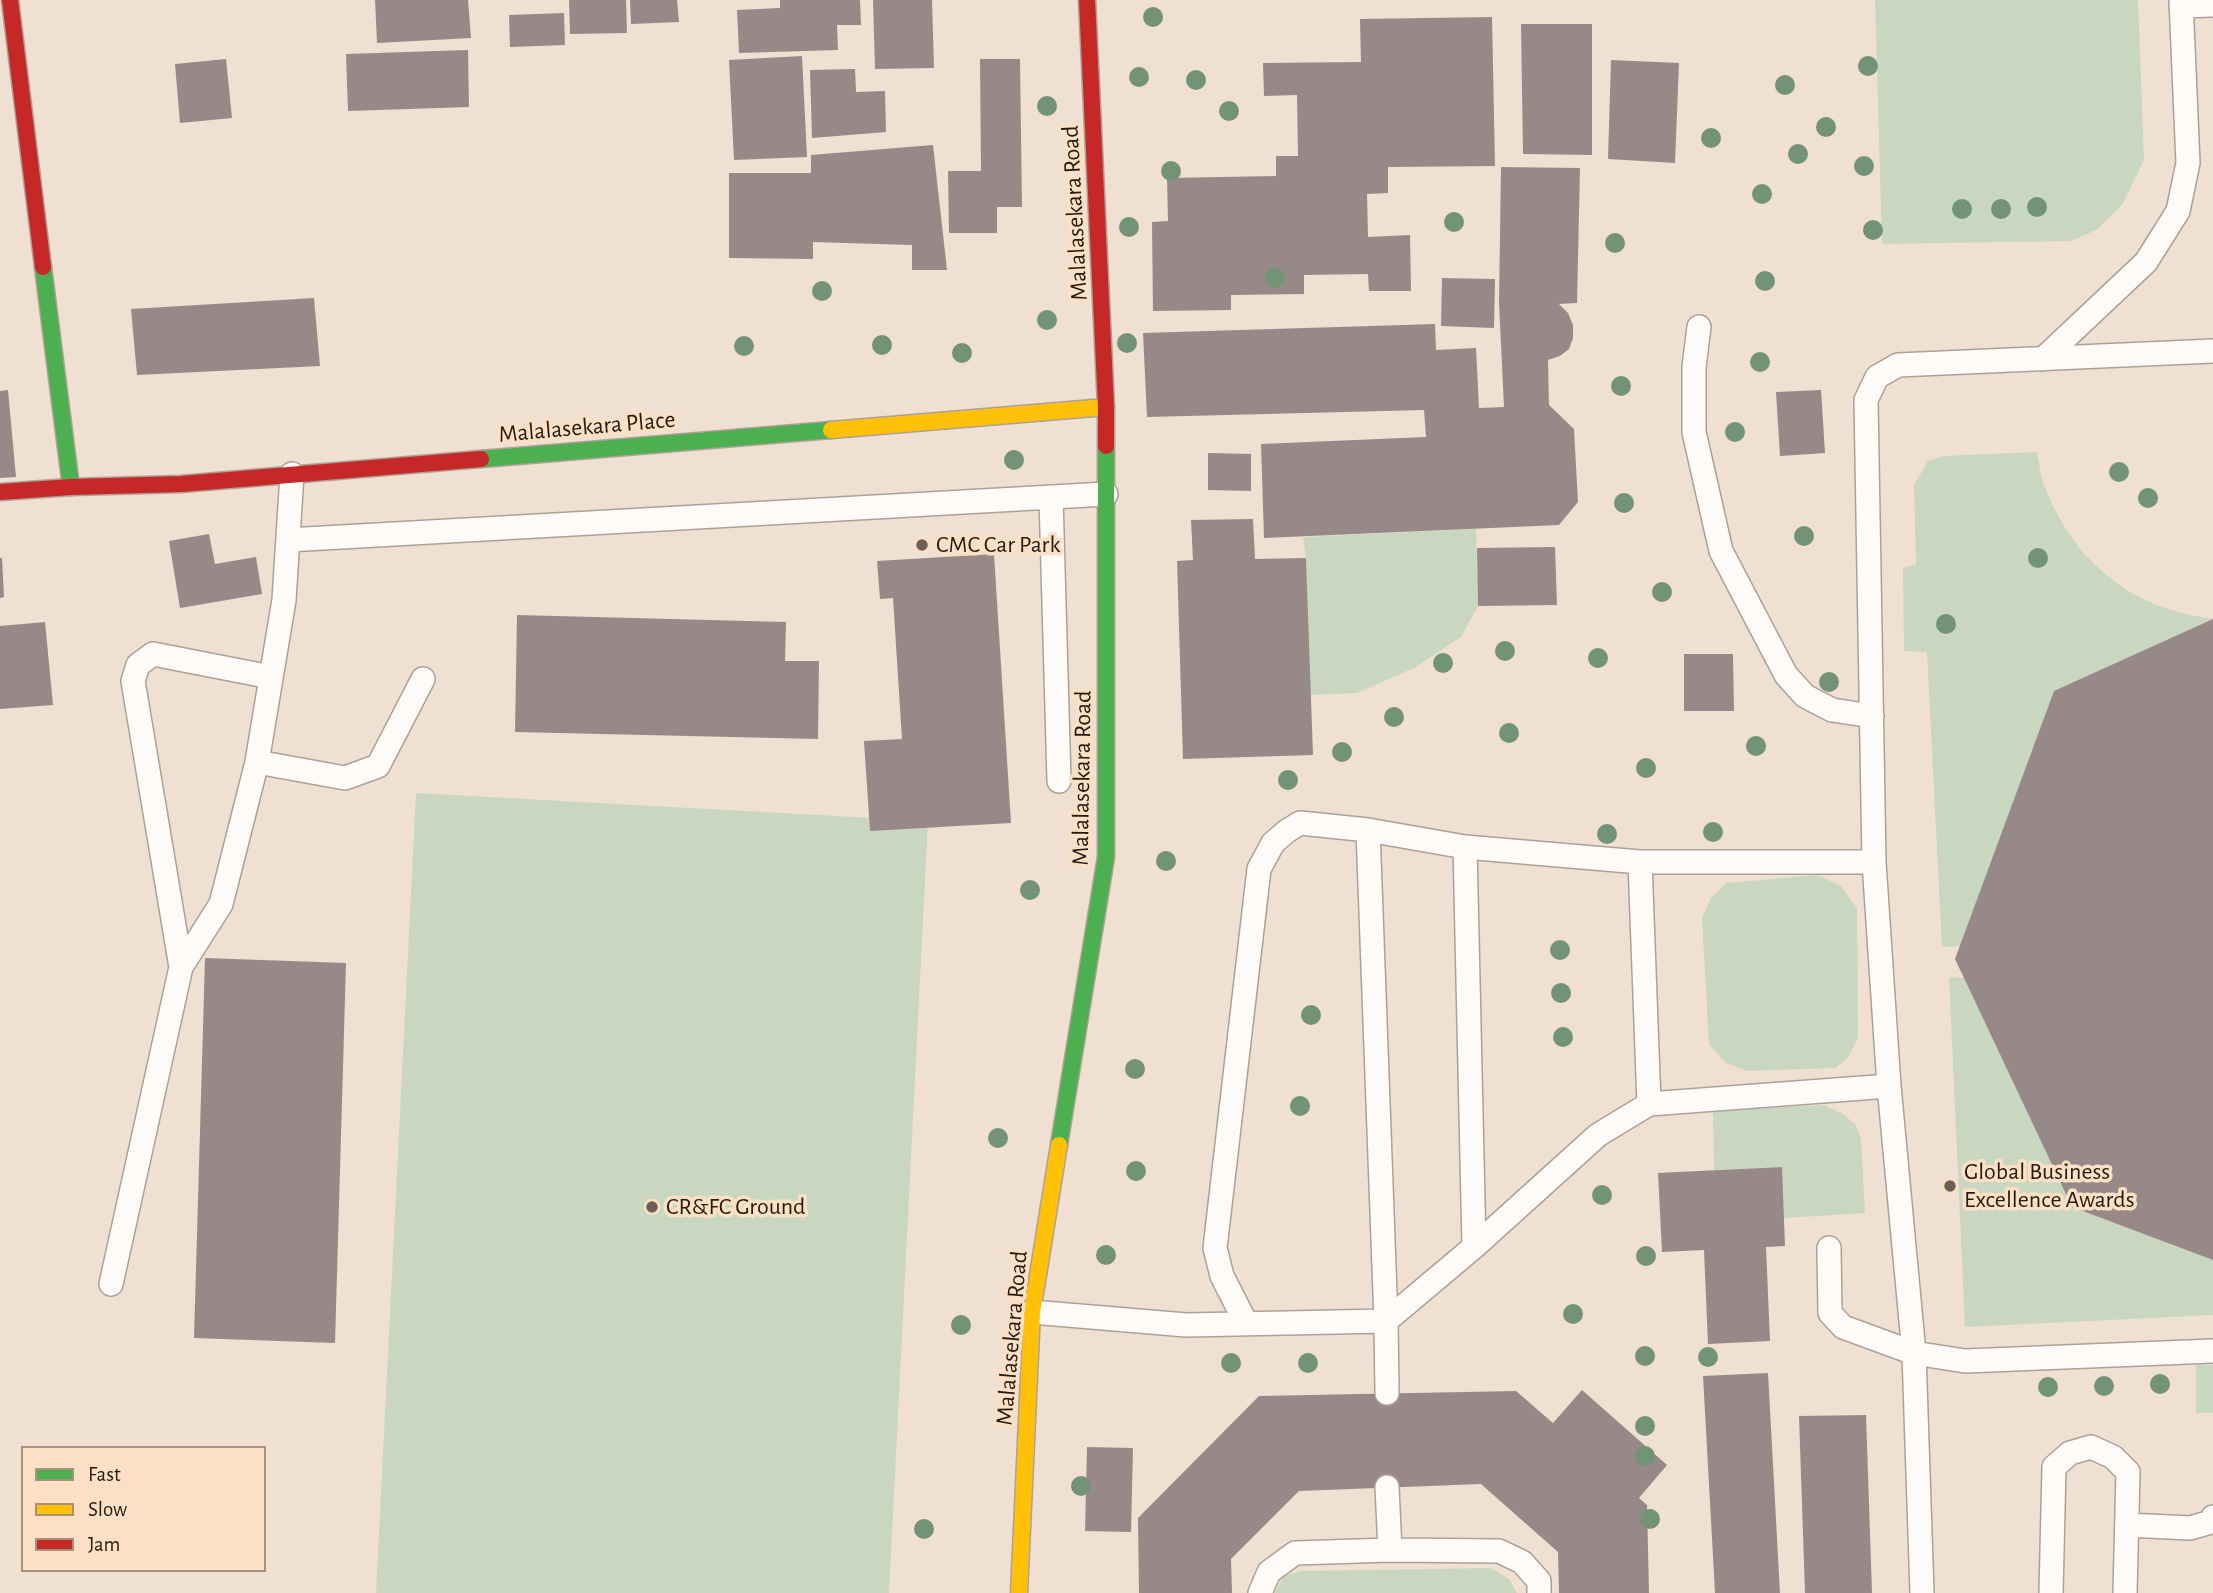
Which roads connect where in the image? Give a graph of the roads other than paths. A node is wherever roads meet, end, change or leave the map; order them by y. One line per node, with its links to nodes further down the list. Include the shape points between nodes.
1 (10, 0): 10 (street)
2 (1087, 0): 8 (street, Malalasekara Road)
3 (2181, 3): 4 (lane); 7 (lane, via 2188,163 2178,211 2146,262)
4 (2213, 5)
5 (1699, 327): 17 (lane, via 1694,432 1721,551 1786,676 1805,696 1832,710)
6 (2213, 351): 7 (lane)
7 (2043, 359): 17 (lane, via 1898,365 1877,377 1866,400)
8 (1107, 407): 9 (street, Malalasekara Place); 12 (street, Malalasekara Road)
9 (292, 474): 10 (street, Malalasekara Place); 14 (lane)
10 (71, 487): 11 (street, Malalasekara Place)
11 (0, 492)
12 (1106, 494): 13 (lane); 30 (street, Malalasekara Road, via 1106,857)
13 (1051, 497): 14 (lane); 19 (lane)
14 (288, 540): 15 (lane)
15 (271, 677): 18 (lane); 24 (lane, via 153,654 138,665 132,681)
16 (423, 679): 18 (lane, via 378,766 345,778)
17 (1872, 716): 23 (lane)
18 (257, 762): 24 (lane, via 221,904)
19 (1059, 781)
20 (1368, 830): 21 (lane); 31 (lane); 32 (lane, via 1300,823 1273,843 1259,869 1216,1248 1222,1276)
21 (1465, 847): 22 (lane); 27 (lane)
22 (1640, 862): 23 (lane); 26 (lane)
23 (1874, 862): 25 (lane)
24 (181, 967): 29 (lane)
25 (1889, 1086): 26 (lane); 34 (lane)
26 (1649, 1104): 27 (lane, via 1598,1135)
27 (1474, 1247): 31 (lane)
28 (1829, 1248): 34 (lane, via 1830,1312 1843,1327)
29 (111, 1284)
30 (1032, 1312): 32 (lane, via 1186,1325); 40 (street, Malalasekara Road)
31 (1386, 1321): 32 (lane); 35 (lane)
32 (1246, 1323)
33 (2213, 1351): 34 (lane, via 1965,1362)
34 (1914, 1353): 43 (lane)
35 (1387, 1393)
36 (1387, 1487): 39 (lane)
37 (2213, 1517): 38 (lane, via 2190,1528)
38 (2127, 1525): 44 (lane, via 2128,1472 2113,1457 2091,1447 2070,1453 2054,1467); 45 (lane)
39 (1390, 1550): 41 (lane, via 1295,1553 1269,1572); 42 (lane, via 1500,1551 1522,1562 1539,1581)
40 (1019, 1593)
41 (1260, 1593)
42 (1539, 1593)
43 (1922, 1593)
44 (2051, 1593)
45 (2125, 1593)

